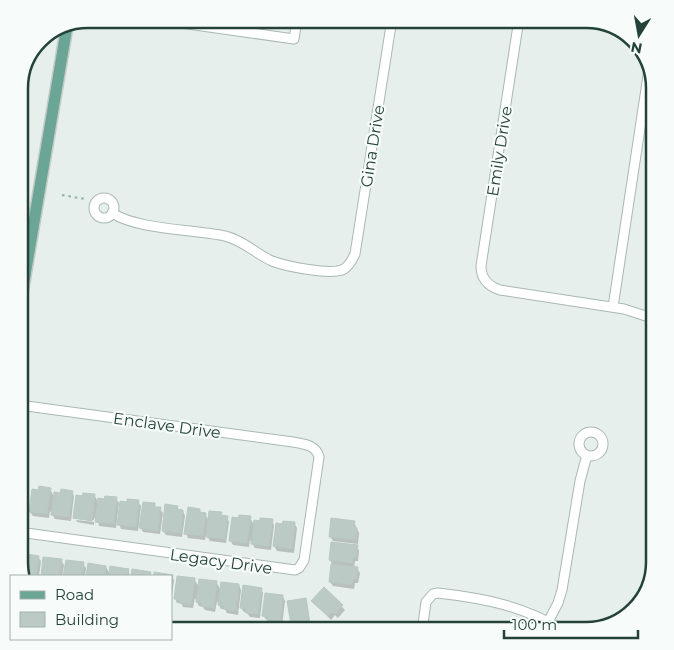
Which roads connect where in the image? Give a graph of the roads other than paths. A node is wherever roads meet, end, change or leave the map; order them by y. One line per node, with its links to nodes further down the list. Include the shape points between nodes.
1 (233, 27): 2 (street, via 294,39)
2 (296, 27)
3 (391, 28): 7 (street, Gina Drive, via 355,254 344,269 322,271 282,264 224,236 134,223)
4 (518, 28): 9 (street, Emily Drive, via 481,266 483,278 500,290)
5 (66, 31): 8 (main road)
6 (646, 88): 9 (street)
7 (112, 214)
8 (28, 259)
9 (612, 307): 10 (street)
10 (646, 316)
11 (27, 406): 12 (street, Enclave Drive, via 293,442)
12 (314, 448): 14 (street, Legacy Drive, via 319,457 309,532 304,560 295,570)
13 (587, 455): 16 (street, via 562,590)
14 (27, 533)
15 (423, 622): 16 (street, via 426,602 433,594 444,594 499,603)
16 (548, 622)

